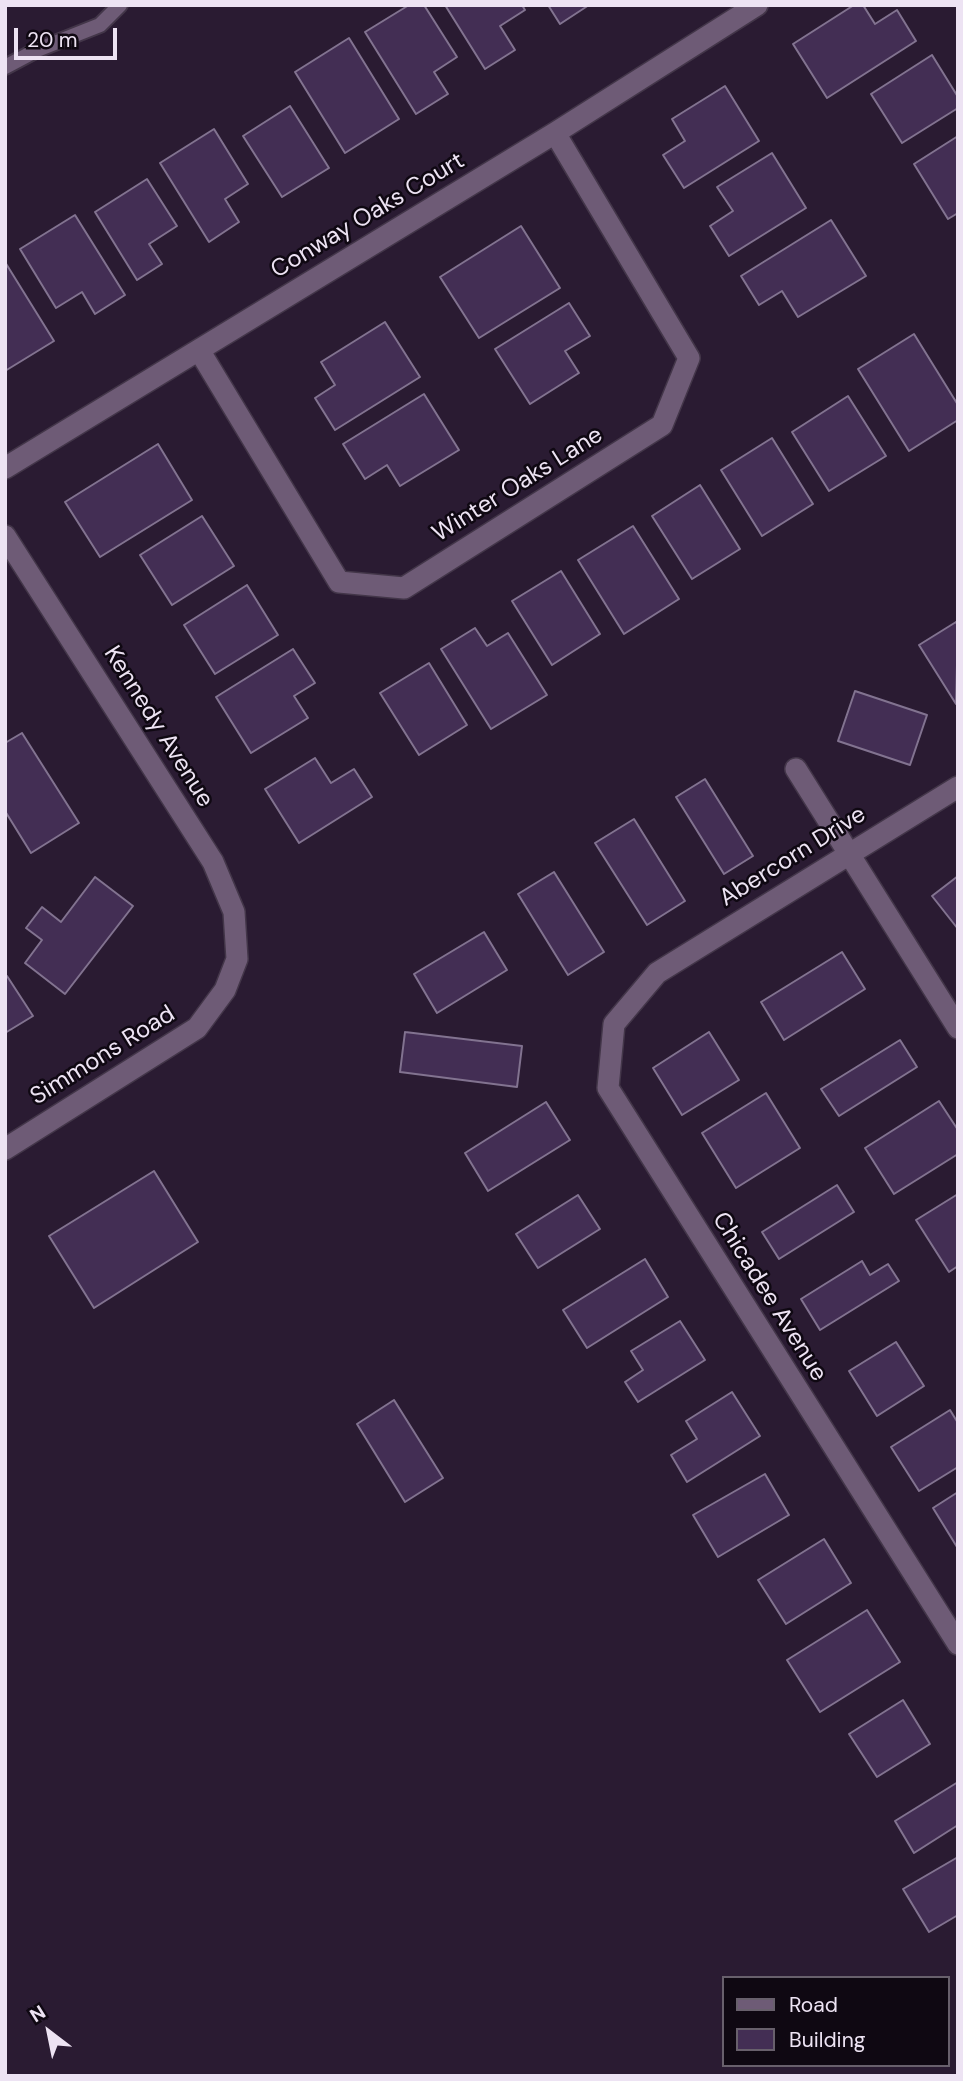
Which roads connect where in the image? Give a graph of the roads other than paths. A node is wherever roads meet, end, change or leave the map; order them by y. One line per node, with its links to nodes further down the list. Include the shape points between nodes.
1 (120, 5): 3 (lane, via 100,25)
2 (757, 5): 4 (street, Conway Oaks Court)
3 (5, 67)
4 (555, 132): 5 (street, Conway Oaks Court); 5 (street, Winter Oaks Lane, via 689,358 662,425 404,588 339,582)
5 (199, 350): 6 (street, Conway Oaks Court)
6 (5, 468)
7 (5, 536): 11 (street, Kennedy Avenue, via 213,862 234,912)
8 (796, 769): 10 (street)
9 (958, 787): 10 (street, Abercorn Drive)
10 (848, 853): 12 (street, Abercorn Drive); 13 (street)
11 (237, 959): 14 (street, Simmons Road, via 225,990 197,1028)
12 (657, 973): 15 (street, Chicadee Avenue, via 614,1024 608,1088)
13 (958, 1028)
14 (5, 1149)
15 (958, 1644)

